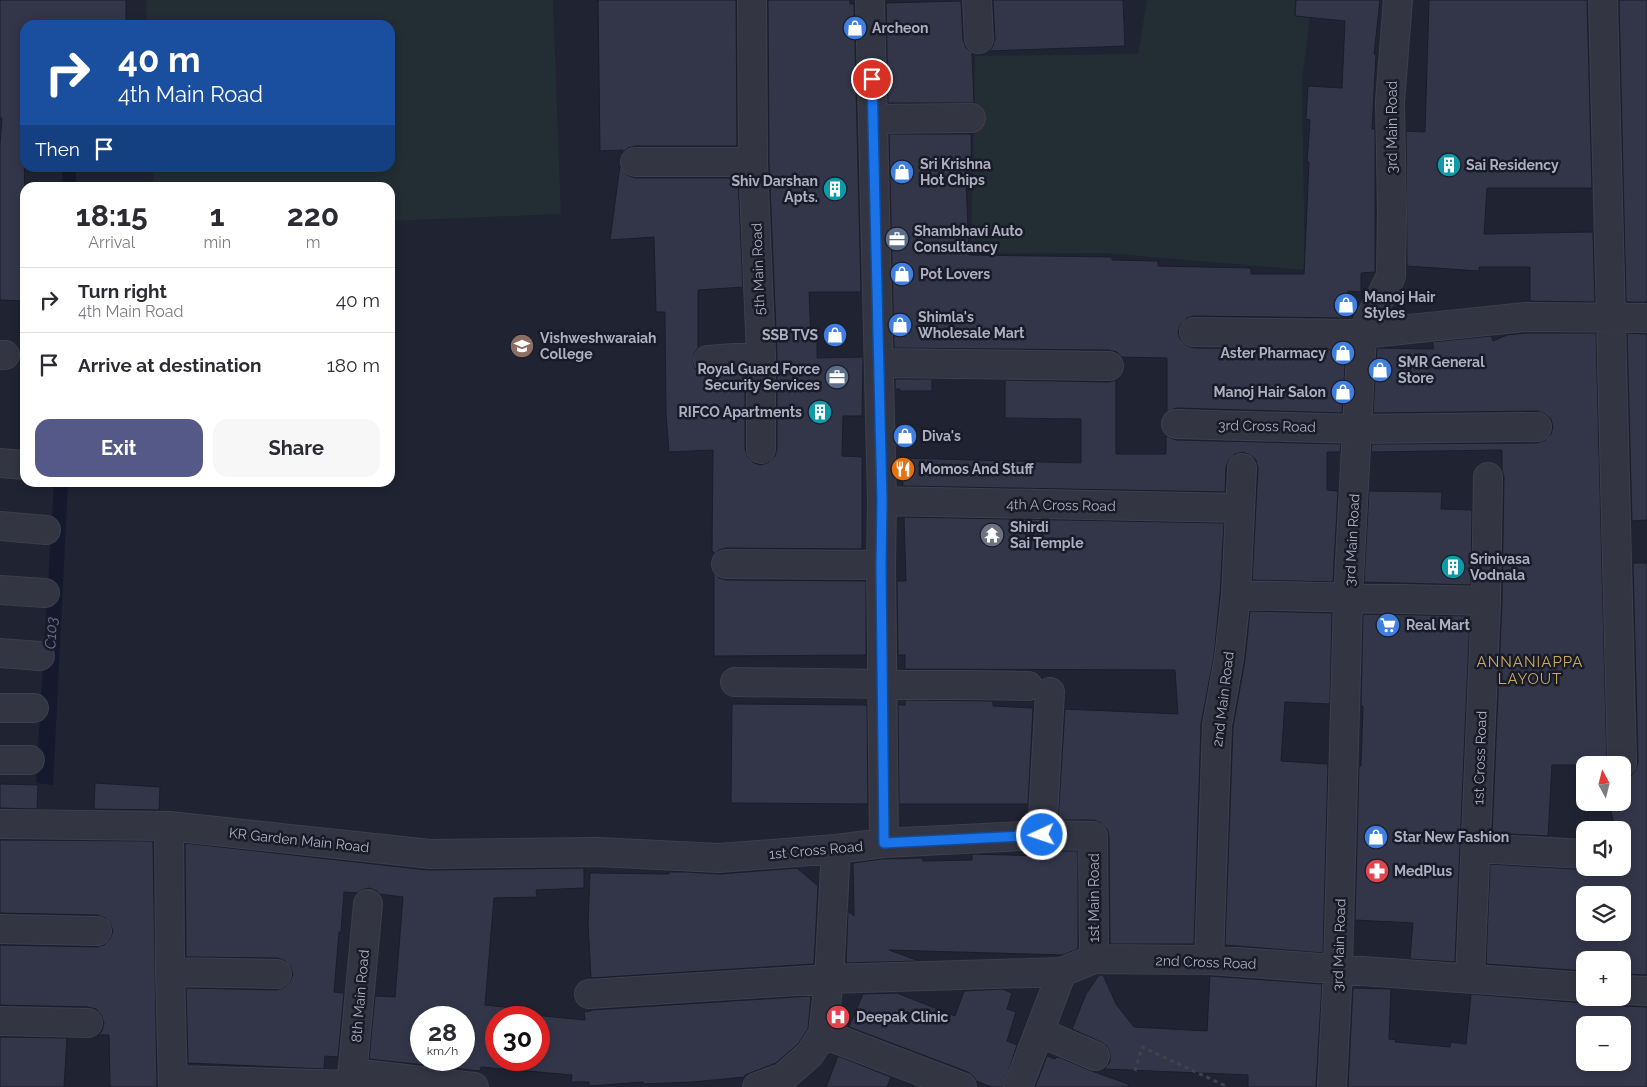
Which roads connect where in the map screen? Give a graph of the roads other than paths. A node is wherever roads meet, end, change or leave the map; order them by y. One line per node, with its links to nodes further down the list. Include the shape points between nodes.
1 (752, 0): 10 (street, 5th Main Road)
2 (870, 0): 8 (street)
3 (977, 0): 6 (street)
4 (1398, 0): 14 (street, 3rd Main Road, via 1390,102 1391,276)
5 (1603, 0): 11 (street)
6 (979, 39)
7 (971, 118): 8 (street)
8 (873, 119): 17 (street)
9 (635, 162): 10 (street)
10 (753, 162): 15 (street, 5th Main Road)
11 (1610, 318): 12 (street); 14 (street, via 1526,317); 44 (street)
12 (1647, 318)
13 (1194, 332): 14 (street)
14 (1362, 334): 21 (street, 3rd Main Road)
15 (761, 356): 16 (street); 22 (street, 5th Main Road)
16 (708, 360)
17 (879, 363): 18 (street); 27 (street)
18 (1109, 366)
19 (1176, 424): 21 (street, 3rd Cross Road)
20 (1537, 427): 21 (street, 3rd Cross Road)
21 (1358, 428): 36 (street, 3rd Main Road)
22 (761, 448)
23 (0, 462): 24 (street)
24 (20, 464)
25 (1242, 468): 28 (street, 2nd Main Road)
26 (1488, 477): 37 (street, 1st Cross Road)
27 (882, 501): 28 (street, 4th A Cross Road); 32 (street)
28 (1240, 508): 35 (street, 2nd Main Road)
29 (0, 526): 30 (street)
30 (46, 530)
31 (726, 564): 32 (street)
32 (881, 566): 41 (street)
33 (0, 590): 34 (street)
34 (46, 593)
35 (1236, 595): 36 (street); 60 (street, 2nd Main Road, via 1217,725)
36 (1348, 598): 37 (street); 61 (street, 3rd Main Road)
37 (1486, 602): 52 (street, 1st Cross Road)
38 (0, 653): 39 (street)
39 (40, 656)
40 (736, 682): 41 (street)
41 (882, 684): 49 (street, via 1039,689); 51 (street)
42 (0, 708): 43 (street)
43 (34, 708)
44 (1622, 756)
45 (0, 760): 46 (street)
46 (30, 760)
47 (0, 824): 48 (street, KR Garden Main Road)
48 (169, 826): 54 (street, KR Garden Main Road, via 430,854); 62 (street)
49 (1042, 835): 50 (street, 1st Cross Road); 51 (street, 1st Cross Road)
50 (1093, 836): 59 (street, 1st Main Road)
51 (884, 843): 53 (street, 1st Cross Road)
52 (1476, 848): 55 (street); 65 (street, 1st Cross Road)
53 (836, 849): 54 (street, 1st Cross Road, via 719,858); 66 (street)
54 (598, 852)
55 (1576, 854)
56 (368, 904): 76 (street, 8th Main Road)
57 (0, 929): 58 (street)
58 (97, 931)
59 (1094, 959): 60 (street, 2nd Cross Road); 63 (street, 2nd Cross Road)
60 (1209, 960): 61 (street, 2nd Cross Road)
61 (1338, 969): 65 (street, 2nd Cross Road); 82 (street, 3rd Main Road)
62 (170, 972): 64 (street); 77 (street)
63 (1062, 972): 66 (street, 2nd Cross Road); 73 (street)
64 (277, 974)
65 (1470, 978): 67 (street, 2nd Cross Road)
66 (829, 979): 70 (street, 2nd Cross Road); 74 (street)
67 (1576, 986)
68 (1631, 990): 69 (street)
69 (1647, 991)
70 (589, 994)
71 (0, 1021): 72 (street)
72 (88, 1023)
73 (1039, 1032): 75 (street); 81 (street)
74 (824, 1034): 79 (street, via 810,1054 784,1077); 80 (street)
75 (1095, 1056)
76 (352, 1082): 77 (street); 78 (street)
77 (173, 1084)
78 (474, 1087)
79 (757, 1087)
80 (962, 1087)
81 (1018, 1087)
82 (1332, 1087)

